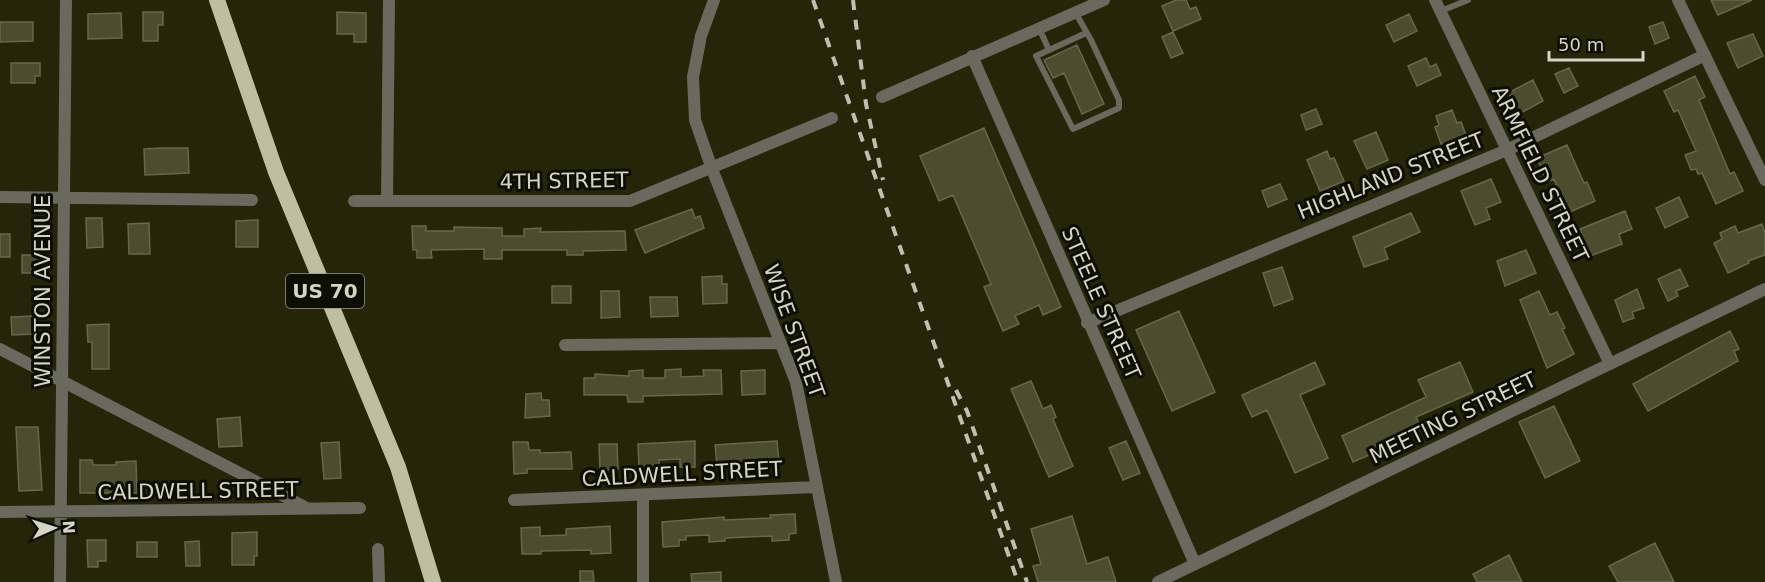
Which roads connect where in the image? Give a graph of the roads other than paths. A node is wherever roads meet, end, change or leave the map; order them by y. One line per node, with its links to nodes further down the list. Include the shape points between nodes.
1 (66, 0): 21 (street, WINSTON AVENUE)
2 (217, 0): 43 (highway, US 70, via 276,172 398,467)
3 (389, 0): 24 (street)
4 (714, 0): 18 (street, WISE STREET, via 701,36 693,77 695,120)
5 (1104, 0): 9 (street)
6 (1678, 0): 13 (street)
7 (1464, 1): 8 (lane)
8 (1438, 6): 17 (street, ARMFIELD STREET)
9 (1075, 12): 10 (street); 11 (lane)
10 (1039, 28): 12 (lane); 14 (street)
11 (1086, 33): 12 (lane); 12 (lane, via 1117,91 1119,108 1073,129 1036,56)
12 (1049, 50)
13 (1705, 55): 17 (street, HIGHLAND STREET); 19 (street)
14 (972, 56): 15 (street); 26 (street, STEELE STREET)
15 (882, 97)
16 (832, 118): 18 (street, 4TH STREET)
17 (1507, 150): 26 (street, HIGHLAND STREET); 30 (street, ARMFIELD STREET)
18 (712, 169): 24 (street, 4TH STREET, via 630,201); 27 (street, WISE STREET)
19 (1765, 180)
20 (0, 197): 21 (street)
21 (63, 198): 22 (street); 31 (street, WINSTON AVENUE)
22 (252, 200)
23 (354, 201): 24 (street, 4TH STREET)
24 (387, 201)
25 (1765, 289): 30 (street, MEETING STREET)
26 (1087, 323): 40 (street, STEELE STREET)
27 (781, 343): 28 (street); 32 (street, WISE STREET, via 798,390)
28 (564, 345)
29 (0, 349): 31 (street)
30 (1610, 364): 40 (street, MEETING STREET)
31 (62, 381): 36 (street); 38 (street, WINSTON AVENUE)
32 (816, 487): 33 (street, CALDWELL STREET); 45 (street, WISE STREET)
33 (643, 495): 34 (street, CALDWELL STREET); 44 (street)
34 (514, 500)
35 (360, 508): 36 (street, CALDWELL STREET)
36 (309, 509): 38 (street, CALDWELL STREET)
37 (0, 512): 38 (street, CALDWELL STREET)
38 (60, 512): 41 (street, WINSTON AVENUE)
39 (378, 549): 42 (street)
40 (1196, 564): 46 (street, MEETING STREET)
41 (60, 582)
42 (379, 582)
43 (433, 582)
44 (643, 582)
45 (836, 582)
46 (1158, 582)

